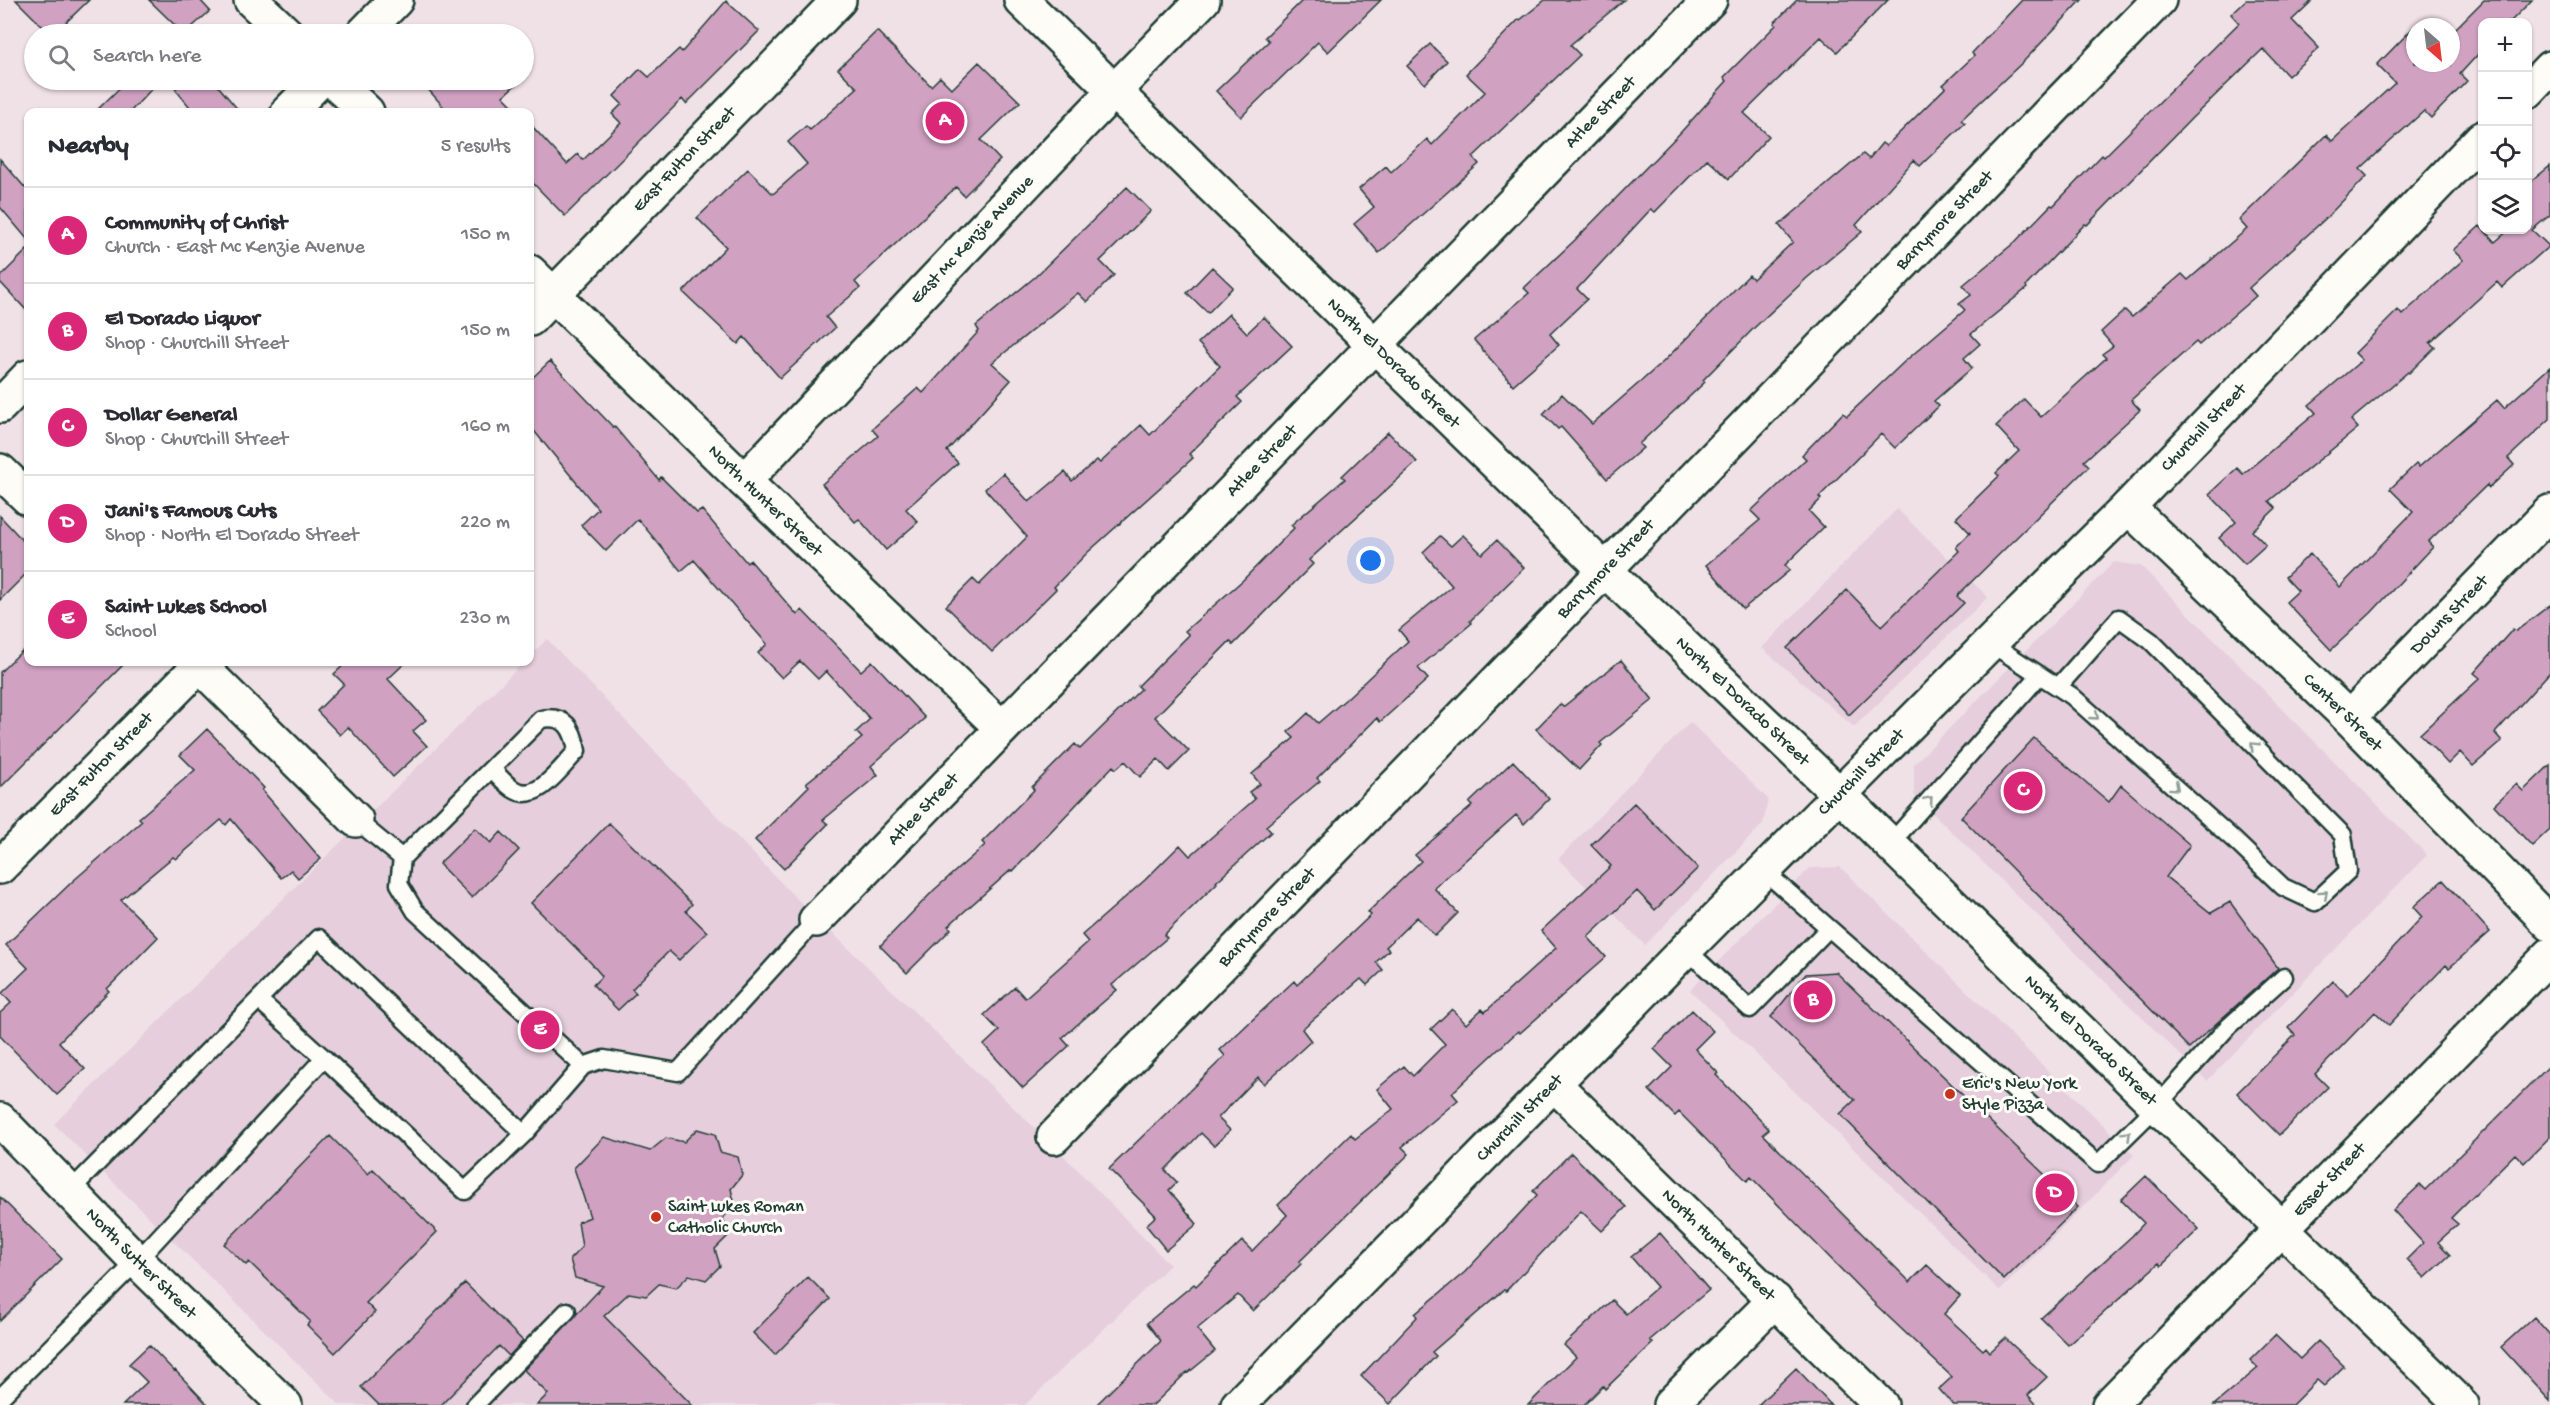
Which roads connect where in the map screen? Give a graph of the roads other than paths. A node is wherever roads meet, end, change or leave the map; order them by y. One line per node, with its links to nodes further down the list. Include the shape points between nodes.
1 (251, 0): 8 (street)
2 (396, 0): 9 (street)
3 (839, 0): 19 (street, East Fulton Street)
4 (1021, 0): 14 (street, North El Dorado Street)
5 (1203, 0): 14 (street, East Mc Kenzie Avenue)
6 (1710, 0): 21 (street, Atlee Street)
7 (2159, 0): 29 (street, Barrymore Street)
8 (276, 24)
9 (373, 24)
10 (2550, 68): 11 (street)
11 (2532, 87)
12 (310, 90): 15 (street)
13 (343, 90): 16 (street)
14 (1113, 92): 21 (street, North El Dorado Street); 25 (street, East Mc Kenzie Avenue)
15 (292, 108)
16 (362, 108)
17 (2478, 142): 27 (street, Churchill Street)
18 (534, 276): 19 (street, North Hunter Street)
19 (553, 295): 20 (street, East Fulton Street); 25 (street, North Hunter Street)
20 (534, 315)
21 (1375, 345): 29 (street, North El Dorado Street); 36 (street, Atlee Street)
22 (24, 381): 23 (street)
23 (0, 406)
24 (0, 471): 26 (street)
25 (744, 481): 36 (street, North Hunter Street)
26 (24, 494)
27 (2128, 507): 30 (street, Churchill Street); 35 (street, Center Street)
28 (2550, 512): 35 (street, Downs Street)
29 (1604, 569): 38 (street, North El Dorado Street); 57 (street, Barrymore Street)
30 (1990, 643): 33 (lane); 38 (street, Churchill Street)
31 (197, 666): 42 (street, East Fulton Street)
32 (203, 666): 39 (street)
33 (2040, 675): 34 (lane); 40 (lane, one-way to 33)
34 (2058, 687): 34 (lane, one-way to 34, via 2131,747 2283,887 2315,902 2348,871 2343,835 2151,641 2119,618)
35 (2349, 718): 45 (street, Center Street)
36 (1002, 728): 44 (street, Atlee Street)
37 (492, 769): 37 (lane, via 541,719 554,717 565,722 574,735 577,751 541,788 526,794 514,790); 41 (lane)
38 (1840, 795): 40 (street, North El Dorado Street); 43 (street, Churchill Street)
39 (356, 820): 41 (lane)
40 (1890, 844): 54 (street, North El Dorado Street)
41 (402, 858): 52 (lane, via 399,884 415,911)
42 (0, 867)
43 (1764, 871): 46 (lane); 47 (street, Churchill Street)
44 (816, 920): 52 (lane, via 678,1072 604,1059)
45 (2550, 924)
46 (1829, 928): 47 (lane, via 1750,1009); 54 (lane, one-way to 54, via 2098,1164)
47 (1686, 949): 53 (street, Churchill Street)
48 (2550, 955): 59 (street, Essex Street)
49 (2284, 977): 54 (lane, via 2226,1029)
50 (260, 1001): 51 (lane); 56 (lane, via 319,938); 58 (lane)
51 (324, 1058): 56 (lane, via 465,1191); 60 (lane)
52 (583, 1066): 56 (lane)
53 (1554, 1084): 61 (street, North Hunter Street); 66 (street, Churchill Street)
54 (2157, 1106): 59 (street, North El Dorado Street)
55 (0, 1120): 58 (street, North Sutter Street)
56 (524, 1134)
57 (1054, 1137)
58 (69, 1192): 60 (street, North Sutter Street)
59 (2282, 1229): 69 (street, Essex Street); 70 (street, North El Dorado Street)
60 (137, 1261): 63 (lane); 64 (street, North Sutter Street)
61 (1774, 1300): 67 (street); 68 (street, North Hunter Street)
62 (567, 1311): 65 (lane)
63 (0, 1398)
64 (284, 1405)
65 (475, 1405)
66 (1238, 1405)
67 (1671, 1405)
68 (1881, 1405)
69 (2109, 1405)
70 (2462, 1405)

